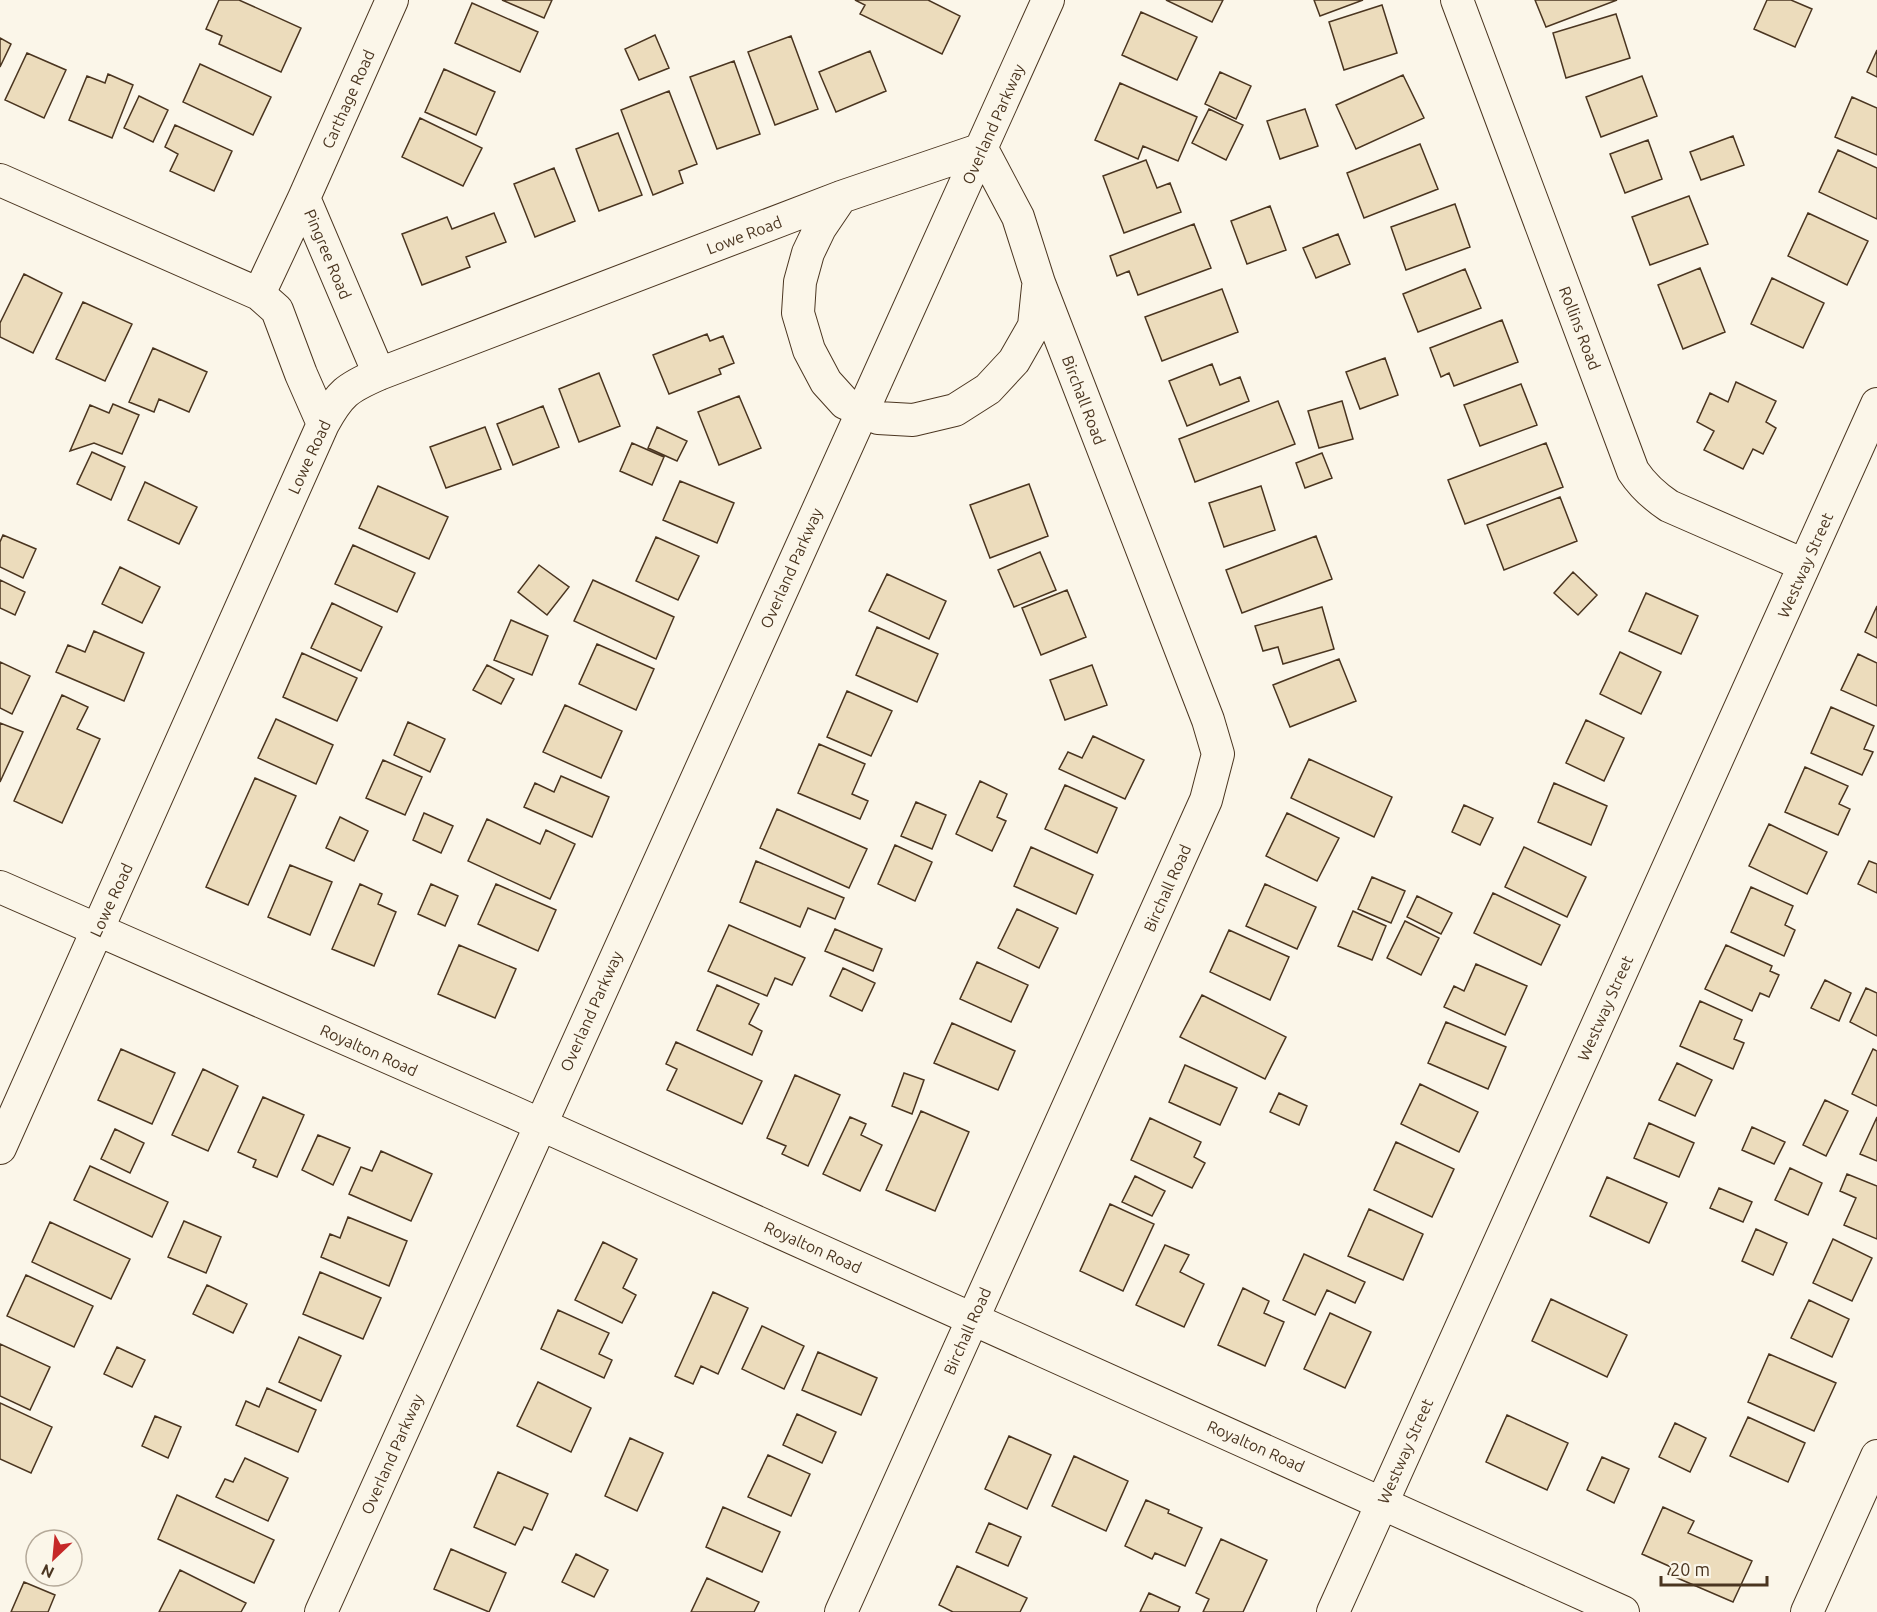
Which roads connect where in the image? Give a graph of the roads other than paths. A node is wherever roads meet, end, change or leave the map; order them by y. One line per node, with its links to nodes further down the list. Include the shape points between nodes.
1 (392, 0): 7 (street, Carthage Road)
2 (1048, 0): 4 (street, Overland Parkway)
3 (1457, 0): 14 (street, Rollins Road, via 1633,471 1641,484 1669,506)
4 (982, 149): 6 (street, Lowe Road); 8 (street, Birchall Road, via 1018,217); 12 (street, Overland Parkway)
5 (0, 180): 9 (street)
6 (841, 197): 10 (street, Lowe Road); 12 (street, via 808,252 800,282 798,313 809,350 826,382 845,403)
7 (304, 198): 9 (street, Pingree Road); 10 (street, Pingree Road)
8 (1039, 283): 12 (street, via 1034,326 1014,361 988,389 956,410 914,420 878,418); 19 (street, Birchall Road, via 1218,754 1206,800)
9 (259, 294): 13 (street, via 277,310)
10 (379, 374): 13 (street, Lowe Road, via 344,393)
11 (1877, 404): 14 (street, Westway Street)
12 (862, 411): 17 (street, Overland Parkway)
13 (323, 424): 16 (street, Lowe Road)
14 (1804, 565): 21 (street, Westway Street)
15 (0, 887): 16 (street, Royalton Road)
16 (97, 931): 17 (street, Royalton Road); 18 (street, Lowe Road)
17 (540, 1124): 19 (street, Royalton Road); 22 (street, Overland Parkway)
18 (0, 1148)
19 (972, 1319): 21 (street, Royalton Road); 23 (street, Birchall Road)
20 (1877, 1456): 26 (street)
21 (1382, 1503): 24 (street, Westway Street); 25 (street, Royalton Road)
22 (321, 1612)
23 (841, 1612)
24 (1333, 1612)
25 (1623, 1612)
26 (1807, 1612)

